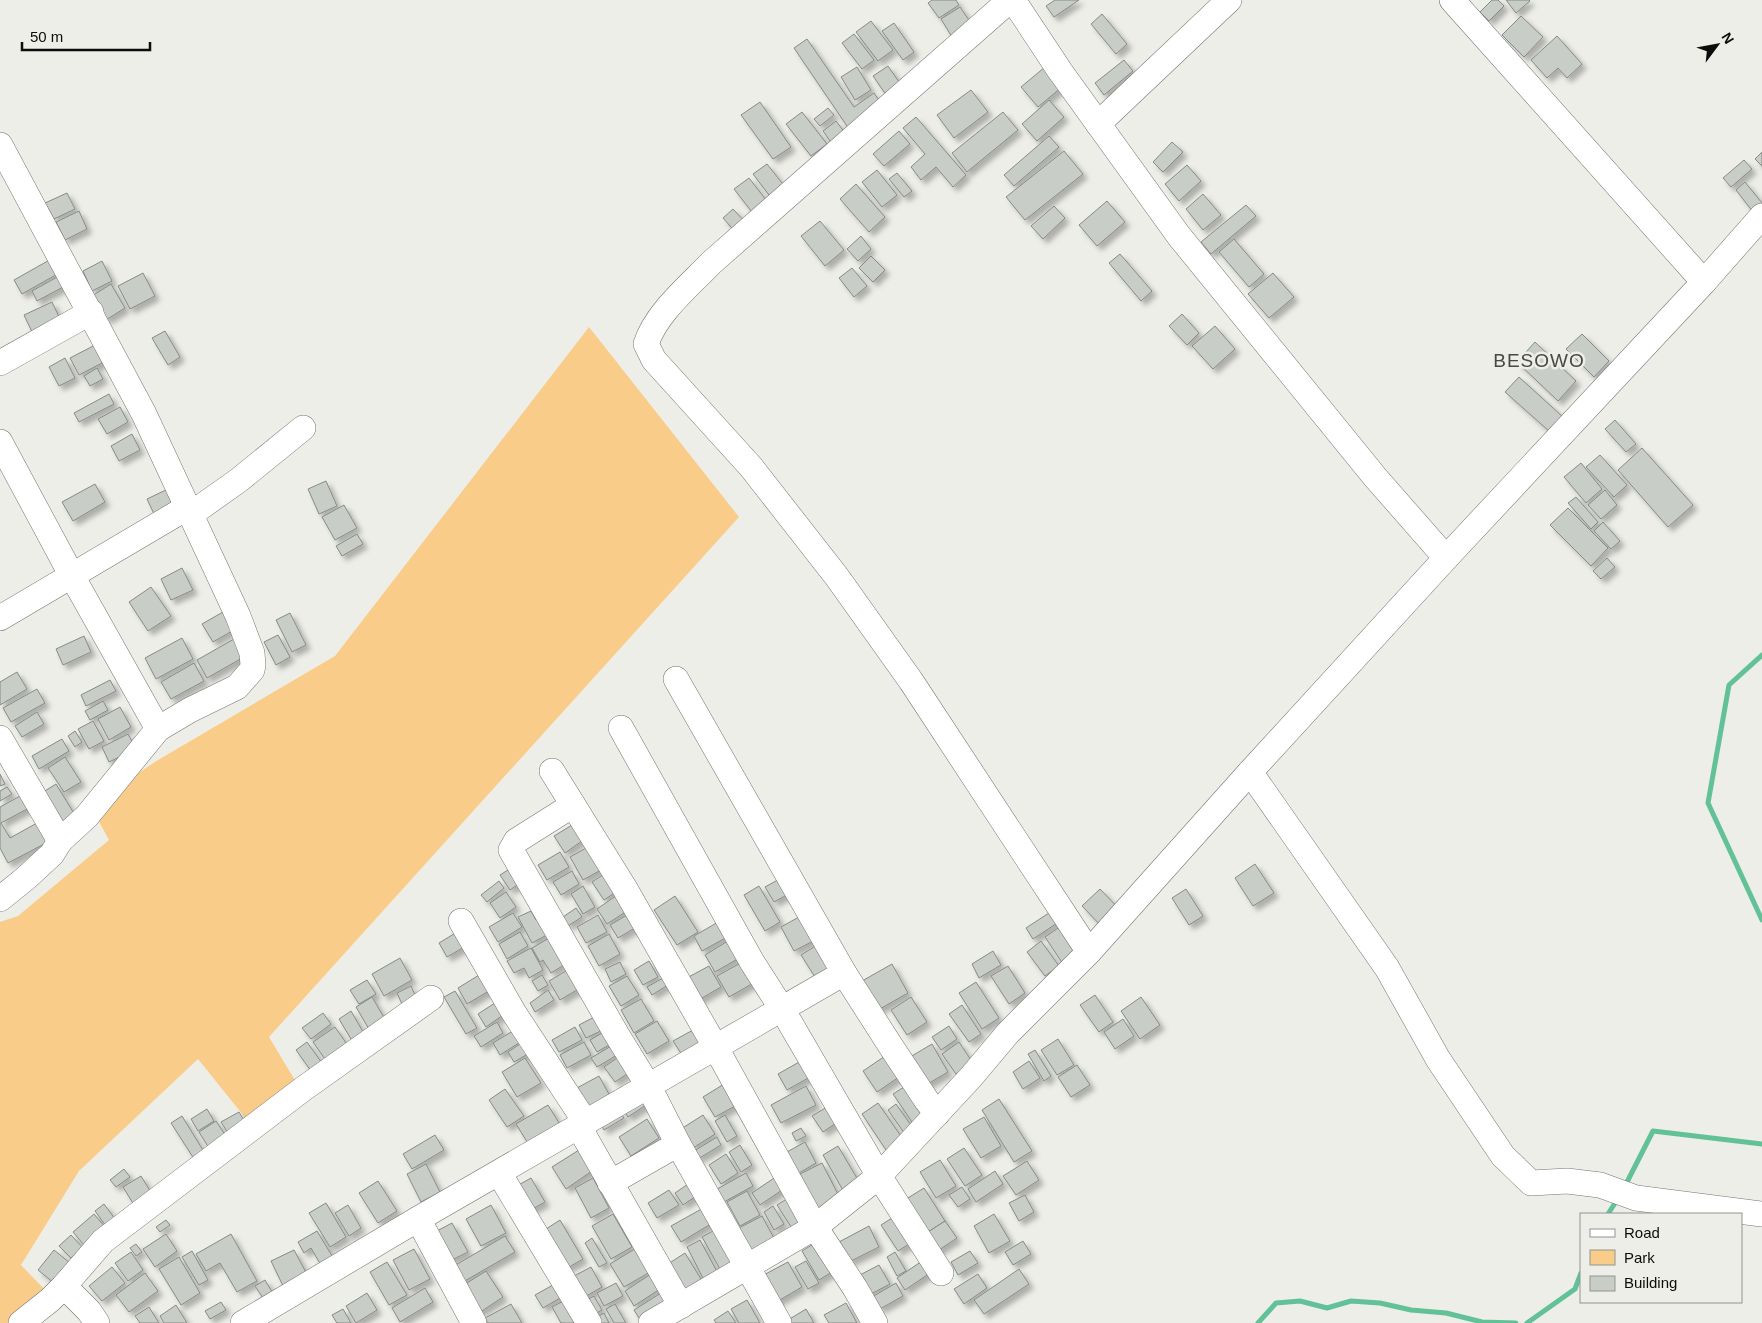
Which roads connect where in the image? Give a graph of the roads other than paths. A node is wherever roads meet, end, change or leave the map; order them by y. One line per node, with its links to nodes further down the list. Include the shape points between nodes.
1 (1012, 0): 4 (street); 26 (street, via 711,263 668,307 646,344 654,360 751,467 837,577 911,681)
2 (1229, 0): 4 (street)
3 (1452, 0): 7 (street)
4 (1098, 124): 13 (street, via 1179,236 1375,477)
5 (0, 145): 8 (street)
6 (1762, 216): 7 (street)
7 (1704, 282): 13 (street)
8 (91, 312): 9 (street); 12 (street)
9 (0, 363)
10 (303, 428): 12 (street, via 239,480)
11 (0, 442): 14 (street)
12 (190, 511): 14 (street); 18 (street, via 238,616 253,666 237,687)
13 (1446, 558): 21 (street)
14 (72, 576): 15 (street); 18 (street)
15 (0, 618)
16 (676, 679): 27 (street)
17 (622, 728): 29 (street, via 752,962)
18 (158, 729): 23 (street, via 87,816)
19 (0, 738): 23 (street)
20 (552, 771): 22 (street)
21 (1250, 772): 26 (street); 38 (street, via 1387,968 1438,1059 1503,1156 1530,1182 1600,1185 1636,1198)
22 (573, 805): 30 (street); 31 (street, via 516,841 511,850)
23 (60, 841): 24 (street, via 52,854)
24 (0, 900)
25 (461, 921): 33 (street)
26 (1089, 952): 32 (street, via 1008,1033)
27 (844, 973): 29 (street); 32 (street)
28 (431, 998): 43 (street, via 303,1089 103,1241)
29 (782, 1009): 30 (street); 36 (street)
30 (716, 1048): 31 (street); 40 (street)
31 (649, 1087): 33 (street); 34 (street)
32 (937, 1114): 36 (street)
33 (582, 1125): 35 (street); 37 (street)
34 (678, 1144): 37 (street); 41 (street)
35 (499, 1173): 39 (street); 49 (street)
36 (879, 1176): 40 (street); 42 (street)
37 (610, 1183): 44 (street)
38 (1762, 1214)
39 (418, 1219): 47 (street); 48 (street)
40 (815, 1227): 41 (street); 52 (street)
41 (747, 1266): 44 (street); 51 (street)
42 (941, 1273)
43 (64, 1286): 45 (street); 46 (street)
44 (681, 1306): 50 (street)
45 (21, 1323)
46 (97, 1323)
47 (243, 1323)
48 (474, 1323)
49 (589, 1323)
50 (651, 1323)
51 (779, 1323)
52 (875, 1323)

